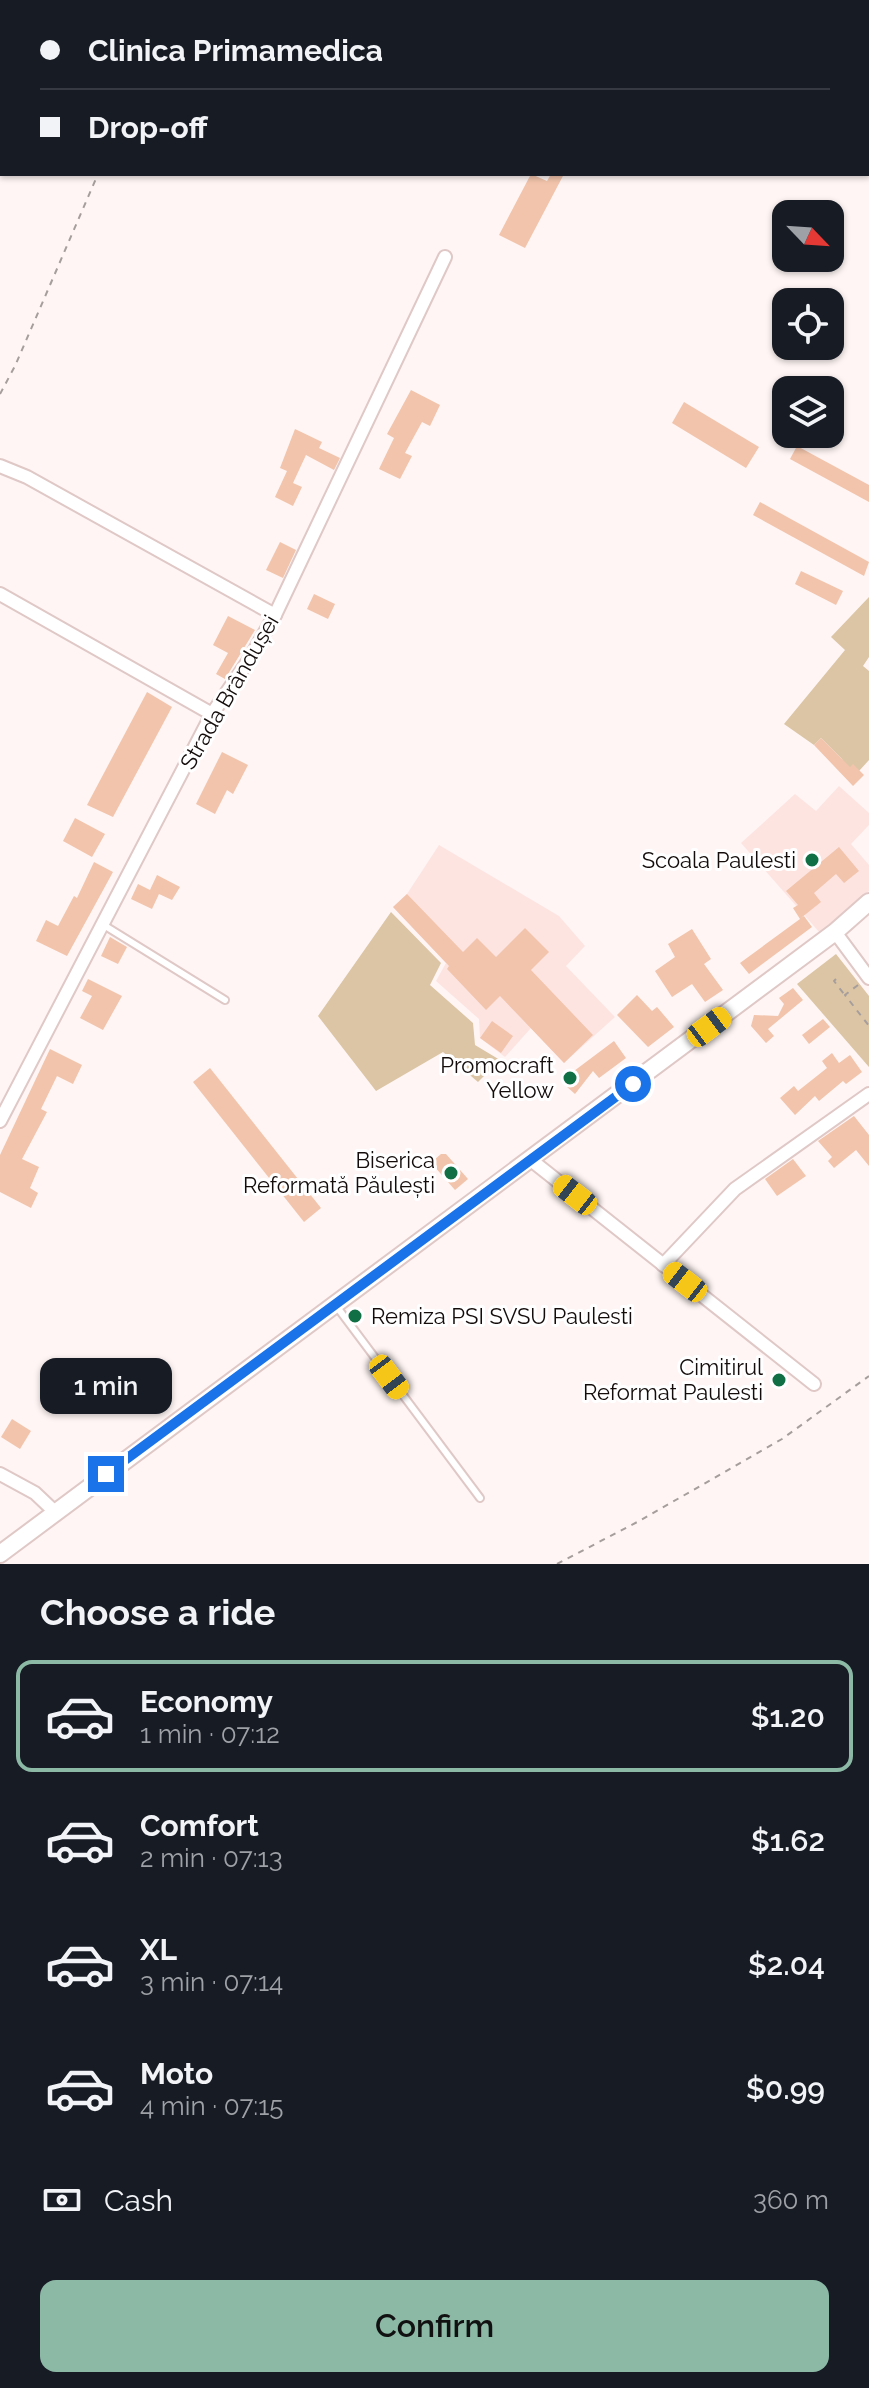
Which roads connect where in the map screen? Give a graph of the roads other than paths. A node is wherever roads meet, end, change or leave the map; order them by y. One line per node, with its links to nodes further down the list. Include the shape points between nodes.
1 (445, 257): 4 (street, Strada Brândușei)
2 (0, 466): 4 (street)
3 (0, 594): 5 (street)
4 (275, 615): 5 (street, Strada Brândușei)
5 (212, 714): 7 (street, Strada Brândușei)
6 (869, 902): 8 (main road)
7 (102, 924): 10 (lane); 12 (street, Strada Brândușei)
8 (835, 932): 9 (street); 13 (main road)
9 (869, 978)
10 (225, 1000)
11 (869, 1094): 14 (street, via 735,1189)
12 (0, 1121)
13 (531, 1160): 14 (street); 15 (main road)
14 (663, 1265): 16 (street)
15 (335, 1304): 18 (lane); 19 (main road)
16 (814, 1384)
17 (0, 1474): 19 (street, via 35,1493)
18 (480, 1498)
19 (55, 1512): 20 (main road)
20 (0, 1554)

